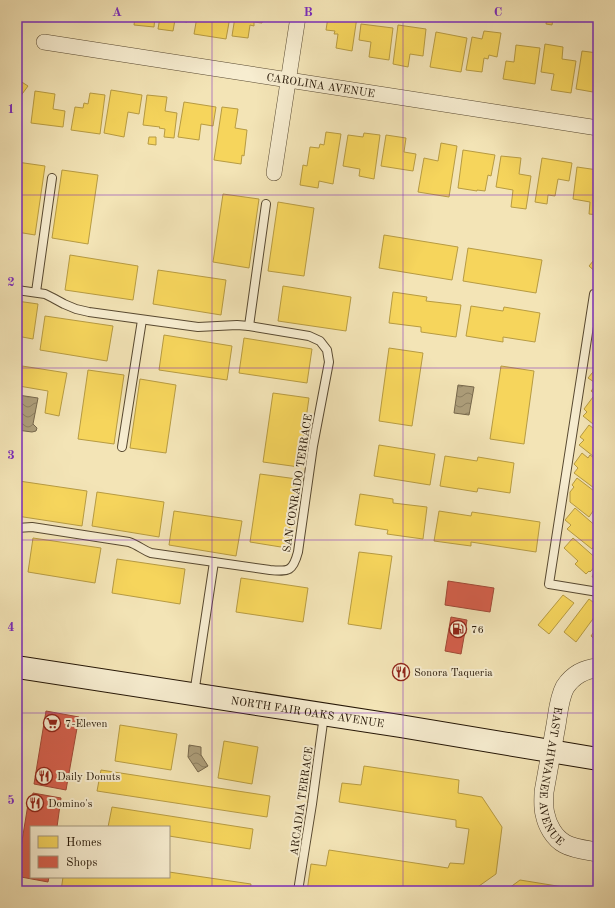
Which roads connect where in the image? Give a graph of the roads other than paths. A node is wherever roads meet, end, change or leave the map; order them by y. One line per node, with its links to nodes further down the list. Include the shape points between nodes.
1 (298, 17): 3 (street)
2 (44, 42): 3 (street, CAROLINA AVENUE)
3 (288, 80): 4 (street, CAROLINA AVENUE); 5 (street)
4 (598, 128)
5 (274, 173)
6 (52, 178): 9 (lane)
7 (266, 204): 12 (lane)
8 (17, 290): 9 (lane, SAN CONRADO TERRACE)
9 (36, 292): 11 (lane, SAN CONRADO TERRACE, via 76,309)
10 (598, 294): 16 (lane, via 594,294 549,584)
11 (142, 320): 12 (lane, SAN CONRADO TERRACE, via 198,327); 13 (lane)
12 (249, 326): 15 (lane, SAN CONRADO TERRACE, via 310,336 327,350 329,362 295,563 290,569 282,571)
13 (122, 447)
14 (17, 528): 15 (lane, SAN CONRADO TERRACE, via 32,527 129,542 151,553)
15 (214, 562): 19 (lane)
16 (598, 592)
17 (17, 667): 19 (main road, NORTH FAIR OAKS AVENUE)
18 (598, 668): 21 (street, EAST AHWANEE AVENUE, via 582,671 565,687)
19 (194, 694): 20 (main road, NORTH FAIR OAKS AVENUE)
20 (324, 714): 21 (main road, NORTH FAIR OAKS AVENUE); 24 (lane, ARCADIA TERRACE)
21 (551, 751): 22 (main road, NORTH FAIR OAKS AVENUE); 23 (street, EAST AHWANEE AVENUE, via 544,792 544,813 549,826 555,837 565,844)
22 (598, 759)
23 (598, 852)
24 (298, 891)

